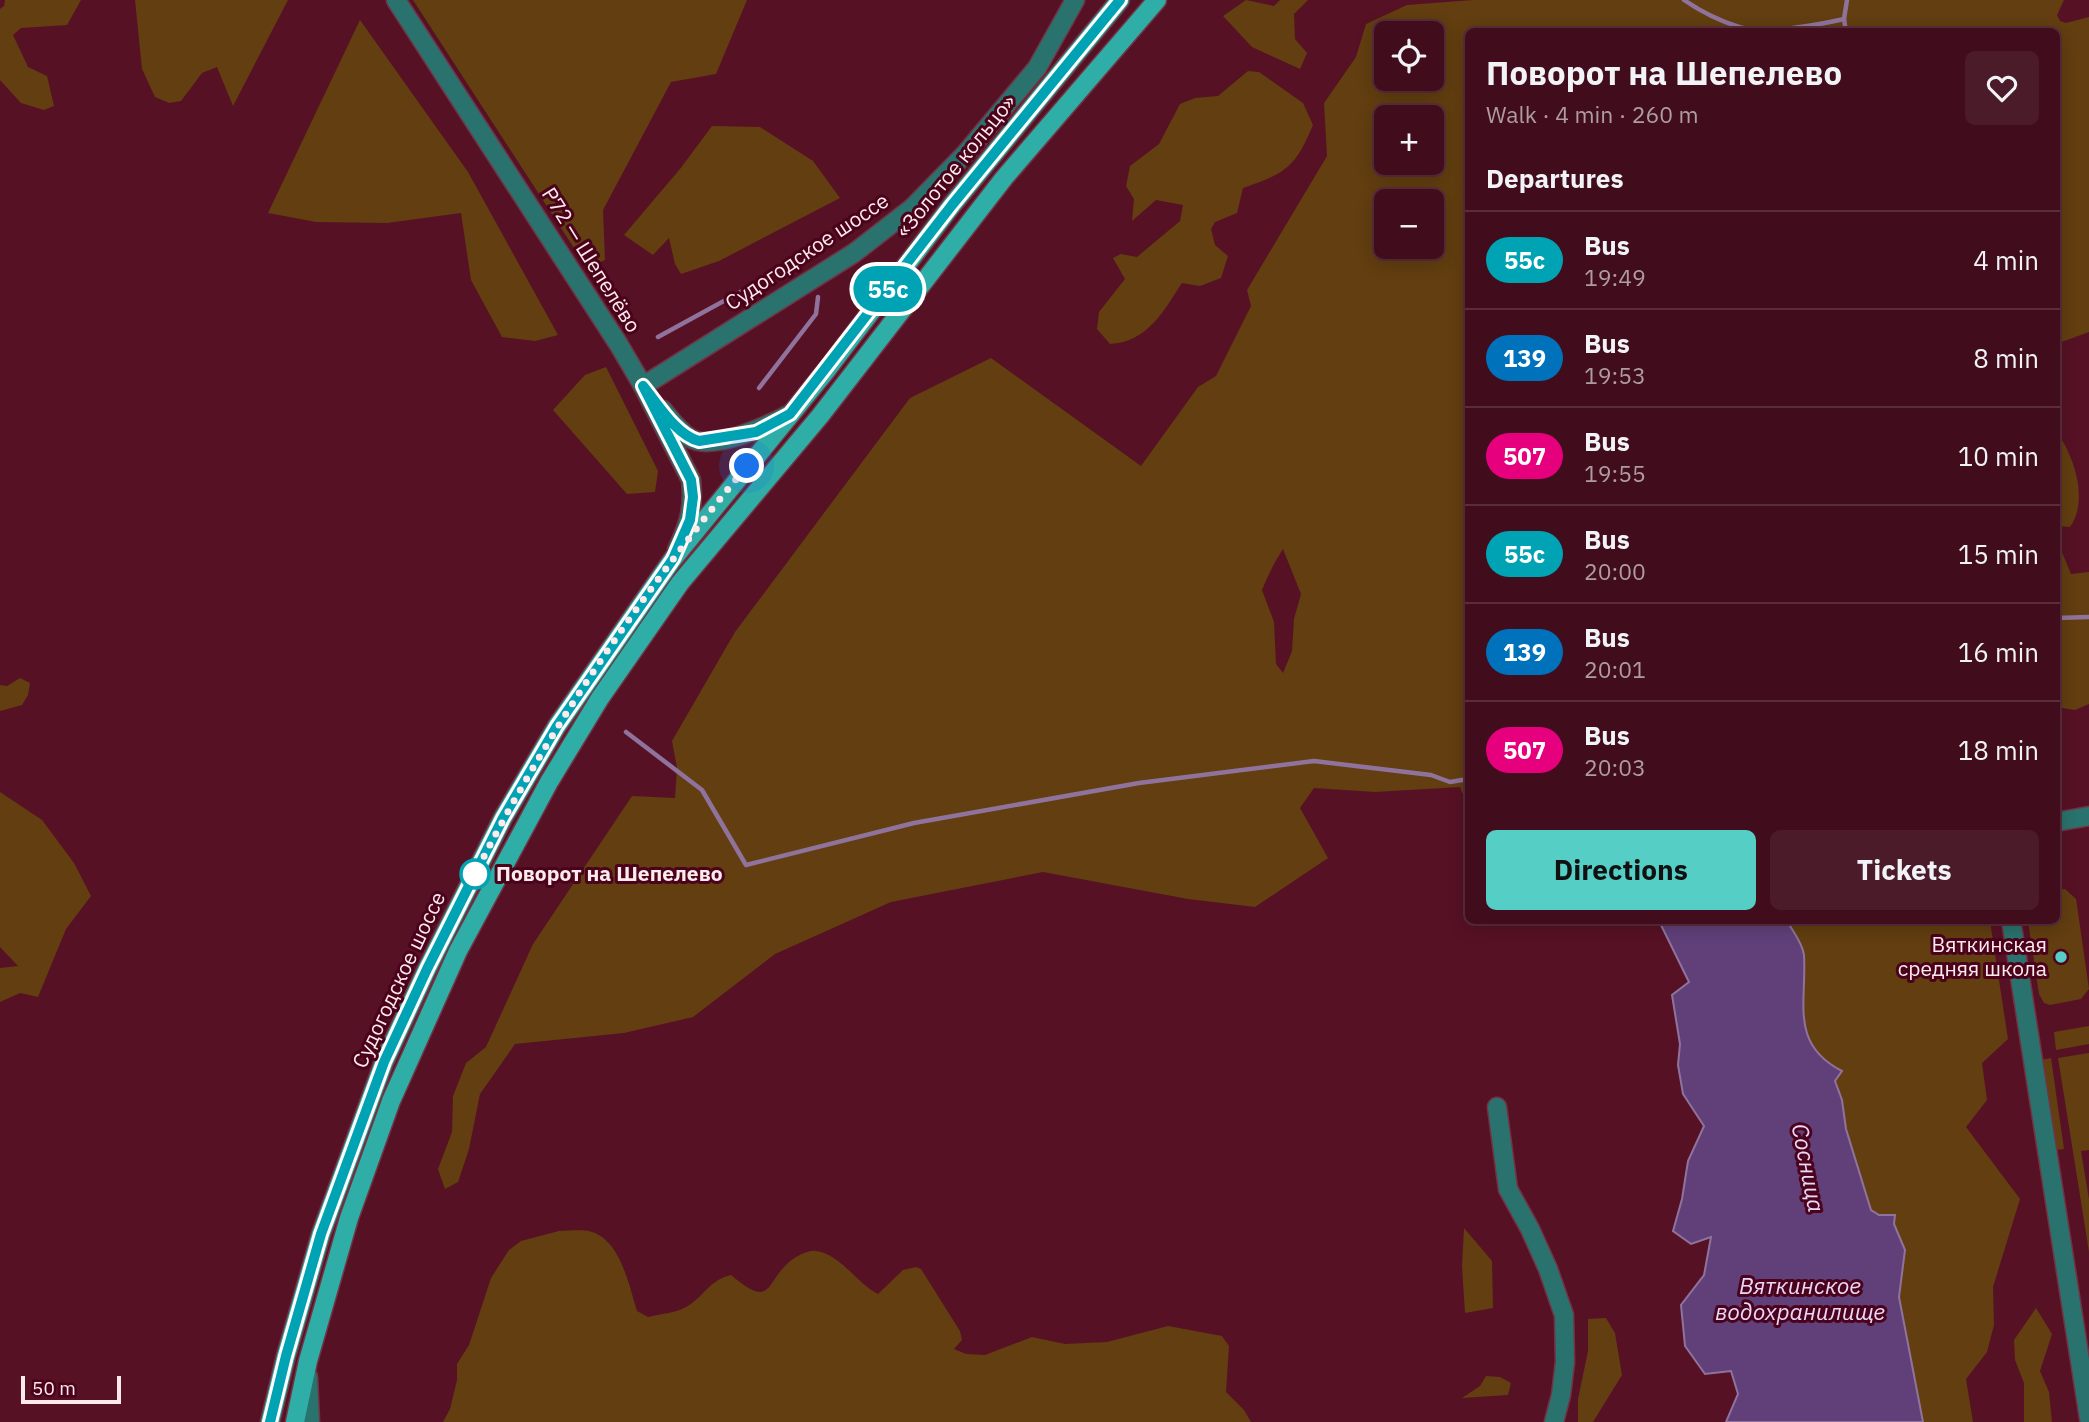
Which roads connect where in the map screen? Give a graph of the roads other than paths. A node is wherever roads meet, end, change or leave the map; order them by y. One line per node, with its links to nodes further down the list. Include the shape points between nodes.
1 (396, 0): 5 (street, Р72 — Шепелёво)
2 (1075, 0): 5 (street, Судогодское шоссе, via 1037,68 966,153 912,208 854,253)
3 (1120, 0): 6 (main road, «Золотое кольцо», via 952,205)
4 (1157, 0): 12 (main road, Судогодское шоссе, via 1004,178 820,416 680,583 600,698 458,951 391,1101 355,1198)
5 (643, 386): 6 (street, via 673,422 699,441 756,432); 7 (street, Р72 — Шепелёво, via 691,480 690,520)
6 (790, 414): 7 (main road, «Золотое кольцо»)
7 (673, 559): 14 (main road, Судогодское шоссе, via 557,726 503,818 427,969 384,1062 321,1234)
8 (2089, 816): 9 (street)
9 (2060, 820)
10 (2012, 924): 13 (street)
11 (1497, 1107): 17 (street, via 1508,1189 1531,1229 1564,1315 1565,1363)
12 (308, 1363): 15 (main road, Судогодское шоссе); 16 (street)
13 (2089, 1418)
14 (270, 1422)
15 (295, 1422)
16 (310, 1422)
17 (1554, 1422)

